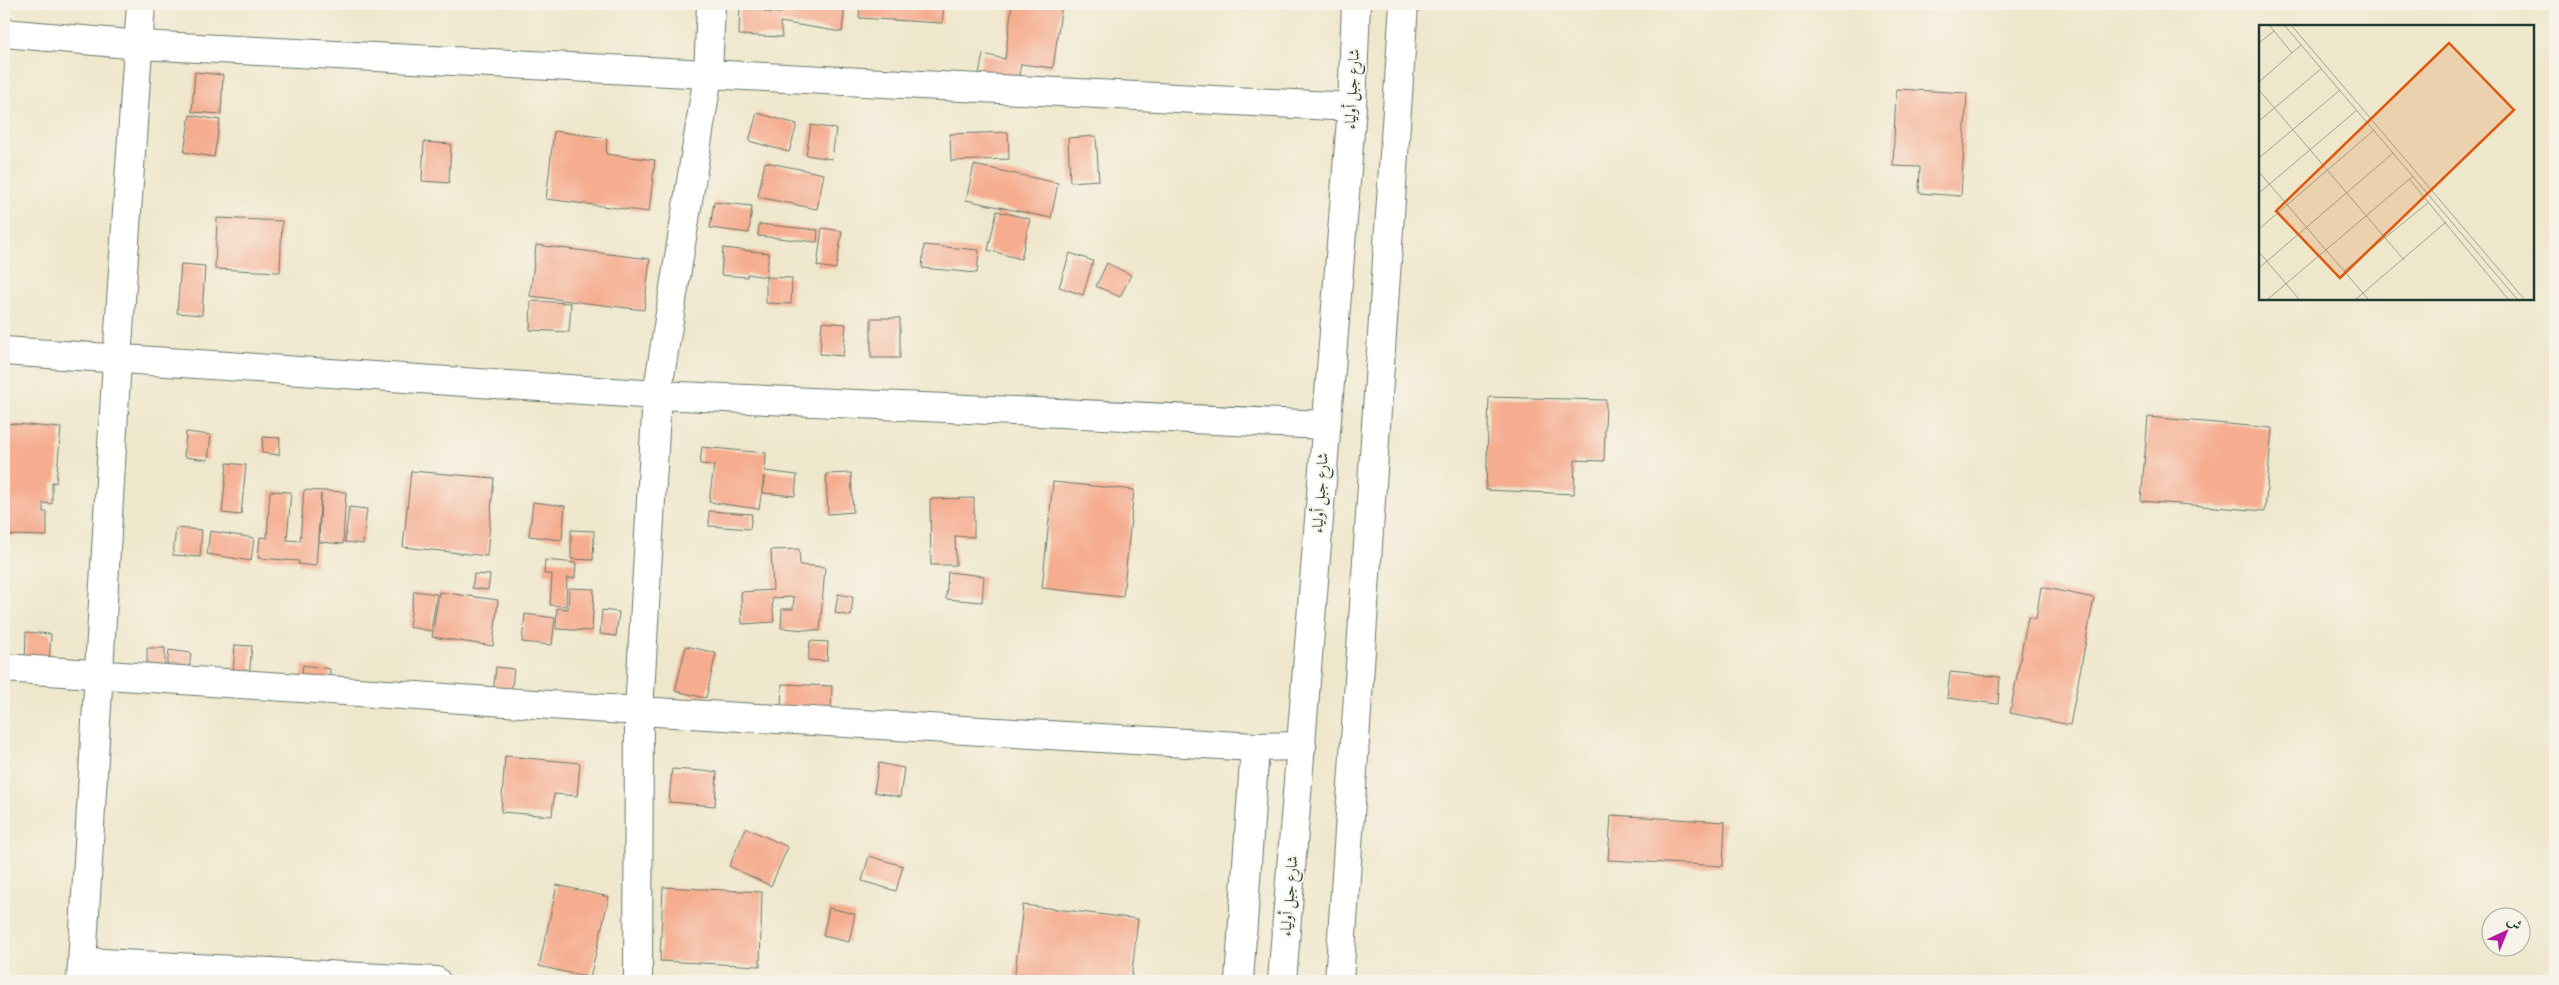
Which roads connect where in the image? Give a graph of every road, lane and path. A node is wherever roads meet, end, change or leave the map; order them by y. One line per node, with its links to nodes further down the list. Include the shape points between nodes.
1 (141, 4): 6 (street)
2 (711, 4): 7 (street)
3 (1356, 4): 8 (street, شارع جبل أولياء)
4 (1404, 4): 23 (street)
5 (4, 33): 6 (street)
6 (140, 44): 7 (street); 10 (street)
7 (708, 74): 8 (street); 11 (street)
8 (1352, 106): 12 (street, شارع جبل أولياء)
9 (4, 351): 10 (street)
10 (117, 360): 11 (street); 14 (street)
11 (657, 395): 12 (street); 15 (street)
12 (1325, 425): 16 (street, شارع جبل أولياء)
13 (4, 668): 14 (street)
14 (99, 675): 15 (street); 18 (street)
15 (639, 711): 17 (street); 20 (street)
16 (1302, 746): 17 (street); 22 (street, شارع جبل أولياء)
17 (1254, 747): 21 (street)
18 (82, 972): 19 (street)
19 (436, 981)
20 (638, 981)
21 (1239, 981)
22 (1282, 981)
23 (1339, 981)

